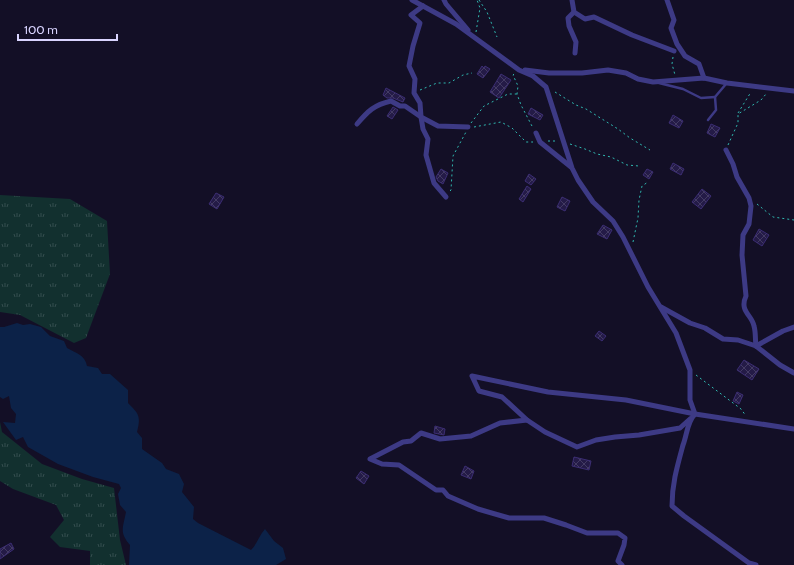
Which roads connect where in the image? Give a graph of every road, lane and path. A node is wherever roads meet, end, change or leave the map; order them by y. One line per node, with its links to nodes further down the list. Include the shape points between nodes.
1 (412, 0): 6 (street)
2 (444, 0): 9 (street)
3 (478, 0): 8 (path, via 487,12); 9 (path, via 480,8)
4 (572, 0): 7 (street)
5 (667, 0): 14 (street, via 674,20 671,28 677,44 685,56 699,64)
6 (423, 6): 9 (street); 22 (street, via 412,15 420,23 412,46 409,66 415,80)
7 (574, 12): 10 (street, via 586,19 594,17); 11 (street, via 568,18 576,42)
8 (498, 37)
9 (475, 38): 12 (street)
10 (674, 51): 15 (path, via 672,64)
11 (575, 53)
12 (519, 70): 16 (street, via 582,73 608,70); 18 (street, via 533,76); 23 (path, via 513,75 518,86)
13 (472, 73): 22 (path, via 449,83 437,82)
14 (704, 78): 15 (street); 17 (street)
15 (677, 80): 16 (street)
16 (653, 82): 24 (lane, via 684,89 701,98)
17 (727, 83): 19 (street); 24 (lane)
18 (546, 87): 32 (street); 33 (path)
19 (754, 87): 20 (street); 25 (path)
20 (770, 89): 21 (street); 25 (path, via 761,100)
21 (794, 91)
22 (414, 93): 26 (street, via 420,103)
23 (517, 94): 29 (path, via 508,94 484,106); 30 (path)
24 (716, 97): 27 (lane, via 716,110)
25 (738, 114): 34 (path, via 738,123)
26 (421, 117): 28 (street, via 405,106 391,101 369,110); 29 (street, via 438,126); 38 (street, via 428,139 426,155 434,183)
27 (708, 120)
28 (357, 124)
29 (468, 127): 31 (path, via 501,122 512,128 526,142); 38 (path, via 453,156 451,190)
30 (536, 133): 31 (street)
31 (540, 142): 32 (path); 36 (street)
32 (564, 142): 35 (path, via 611,157 627,165); 36 (street)
33 (650, 150)
34 (726, 150): 39 (street, via 737,177)
35 (639, 166)
36 (572, 168): 41 (street, via 594,202 613,222)
37 (648, 182): 41 (path, via 642,186)
38 (446, 197)
39 (750, 198): 40 (path, via 773,217); 44 (street, via 749,224 743,235 742,255 746,296 744,302 754,326)
40 (794, 220)
41 (631, 252): 42 (street)
42 (661, 307): 44 (street, via 723,339 738,340); 45 (street, via 676,333)
43 (794, 327): 44 (street)
44 (756, 346): 46 (street)
45 (690, 370): 47 (street, via 690,400); 50 (path, via 741,409)
46 (794, 373)
47 (695, 414): 48 (street); 49 (street, via 626,400 548,392 472,376 479,391 502,397); 50 (street)
48 (690, 419): 49 (street, via 680,428 639,436 602,439 576,446 545,432); 53 (street, via 672,490 672,506 749,563)
49 (527, 420): 52 (street, via 500,423 471,436 440,439 421,433 411,441 403,442 370,459 382,464 399,465 436,490 443,490 448,496 478,509 509,518 544,518 587,533 618,533 625,538 618,561)
50 (751, 422): 51 (street)
51 (794, 429)
52 (622, 565)
53 (756, 565)

